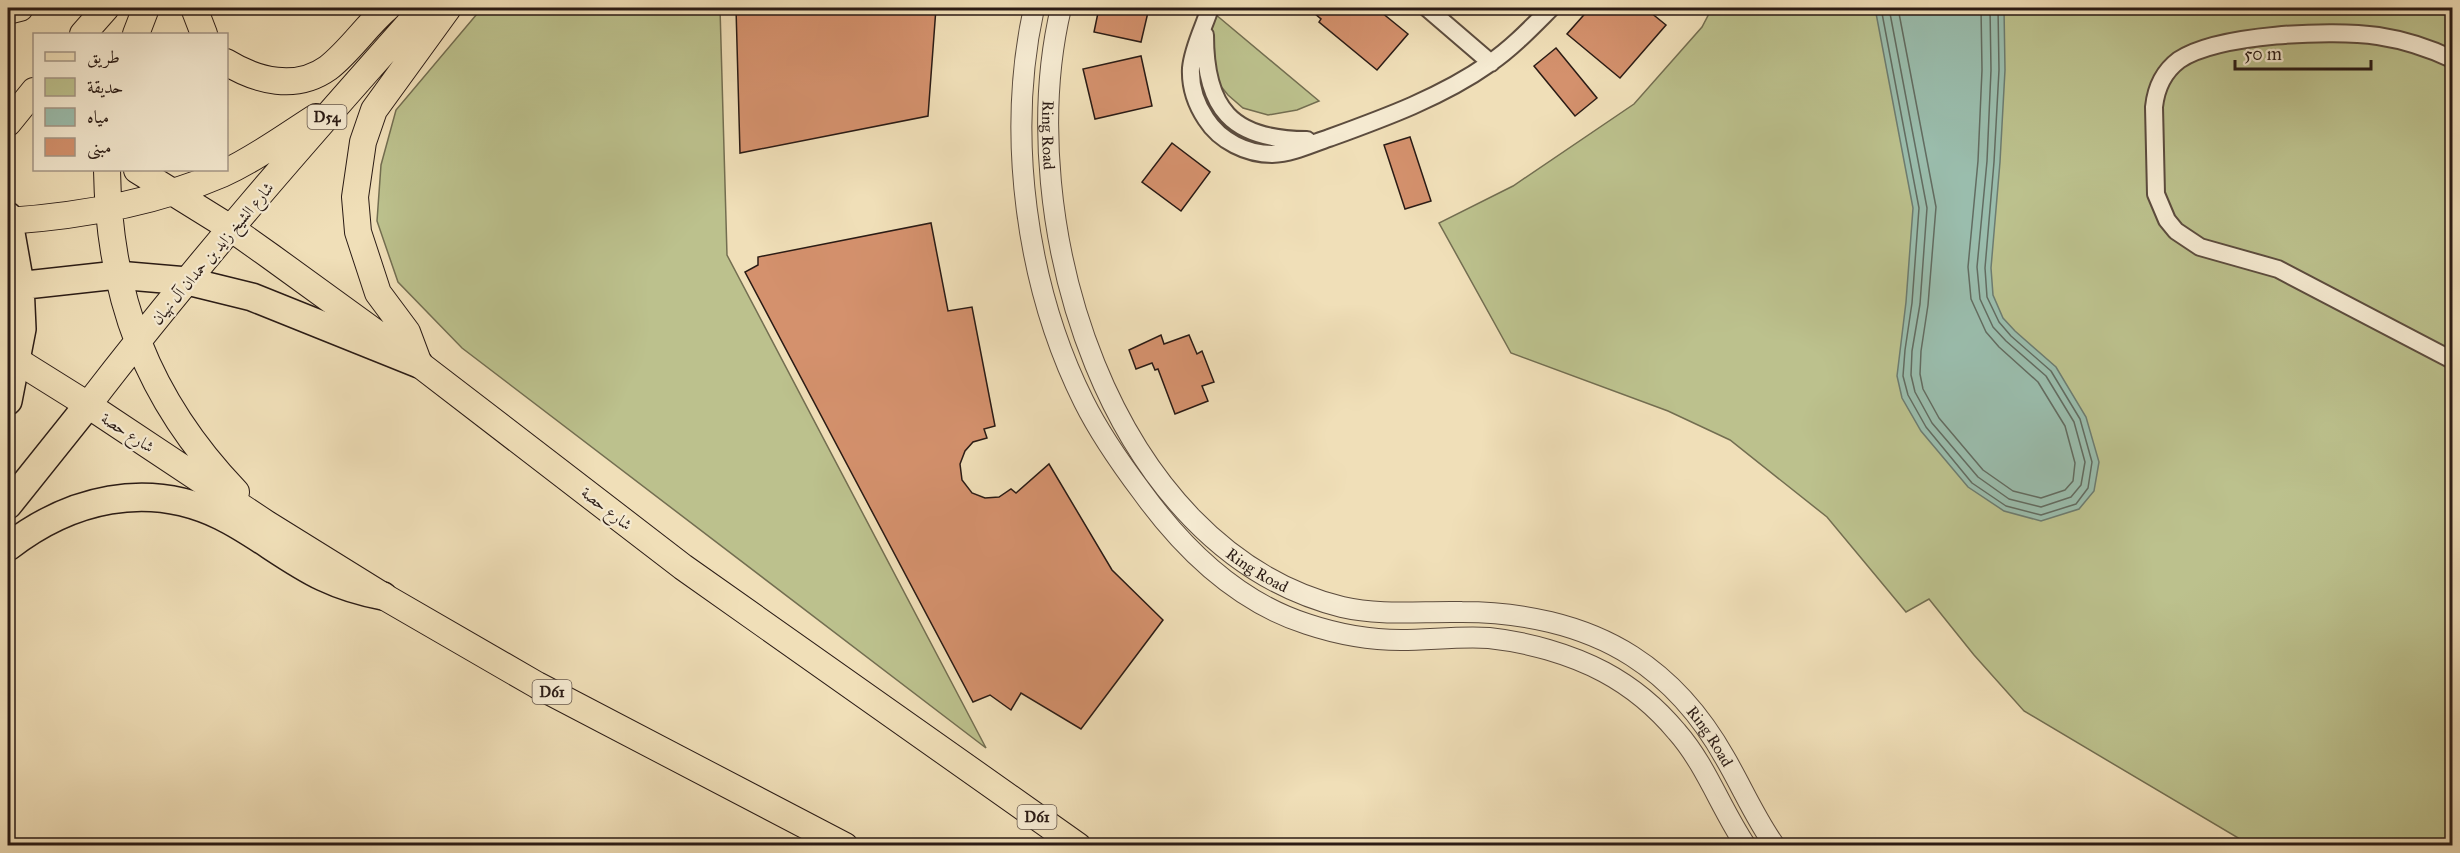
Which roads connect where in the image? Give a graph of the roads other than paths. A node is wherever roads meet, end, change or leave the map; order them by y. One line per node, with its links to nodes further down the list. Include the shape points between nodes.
1 (20, 8): 13 (main road)
2 (106, 8): 14 (main road)
3 (146, 8): 15 (main road)
4 (194, 8): 16 (main road)
5 (387, 8): 19 (main road, via 328,67 310,77 266,80)
6 (423, 8): 21 (main road, شارع الشيخ زايد بن حمدان آل نهيان / D54)
7 (448, 8): 35 (main road, via 374,110 363,142 355,197 358,232 378,293 408,332)
8 (1034, 8): 44 (street, Ring Road, via 1022,139 1028,224 1037,271 1083,402 1117,457 1170,528 1219,577 1260,604 1305,624 1399,640 1490,638 1559,654 1601,671 1647,701 1679,734)
9 (1060, 8): 45 (street, Ring Road, via 1050,81 1049,138 1053,204 1063,267 1081,329 1105,388 1137,446 1167,489 1202,530 1244,564 1292,590 1344,607 1401,613 1526,615 1590,635 1631,656 1668,683 1699,717)
10 (1210, 8): 18 (street, via 1205,25 1207,76 1214,96 1227,115 1262,136 1323,140 1410,106)
11 (1427, 8): 18 (street)
12 (1551, 8): 18 (street)
13 (8, 11)
14 (84, 33)
15 (136, 33)
16 (204, 33)
17 (2452, 59): 34 (street, via 2400,40 2354,34 2287,34 2225,44 2186,56 2163,77 2155,97 2154,131 2156,194 2167,220 2188,241 2278,269)
18 (1491, 63)
19 (228, 64)
20 (26, 97): 22 (main road)
21 (339, 102): 25 (main road, via 247,161); 28 (main road, شارع الشيخ زايد بن حمدان آل نهيان / D54)
22 (8, 123)
23 (107, 171): 26 (main road)
24 (139, 171): 25 (main road, شارع حصة / D61)
25 (173, 192): 26 (main road); 28 (main road, شارع حصة / D61)
26 (108, 208): 27 (main road); 29 (main road)
27 (8, 220): 31 (highway)
28 (232, 229): 30 (main road, شارع الشيخ زايد بن حمدان آل نهيان / D54); 35 (main road, شارع حصة / D61)
29 (117, 275): 30 (highway); 31 (highway); 32 (main road)
30 (187, 281): 32 (main road, شارع الشيخ زايد بن حمدان آل نهيان / D54); 35 (highway, via 252,297)
31 (14, 285): 33 (highway, via 22,329)
32 (138, 340): 37 (main road, شارع الشيخ زايد بن حمدان آل نهيان / D54); 39 (main road, via 171,410 212,466)
33 (12, 358): 36 (highway); 37 (main road, شارع حصة / D61)
34 (2452, 360)
35 (419, 364): 43 (main road, شارع حصة / D61, via 682,567)
36 (8, 401)
37 (88, 405): 38 (highway, شارع الشيخ زايد بن حمدان آل نهيان / D54); 39 (main road, شارع حصة / D61)
38 (8, 505)
39 (267, 524): 41 (main road, شارع حصة / D61)
40 (8, 547): 41 (highway, via 32,529 92,503 136,496 172,499 222,516 320,576)
41 (383, 597): 42 (main road, شارع حصة / D61, via 537,685)
42 (844, 846)
43 (1078, 846)
44 (1746, 846)
45 (1775, 846)

